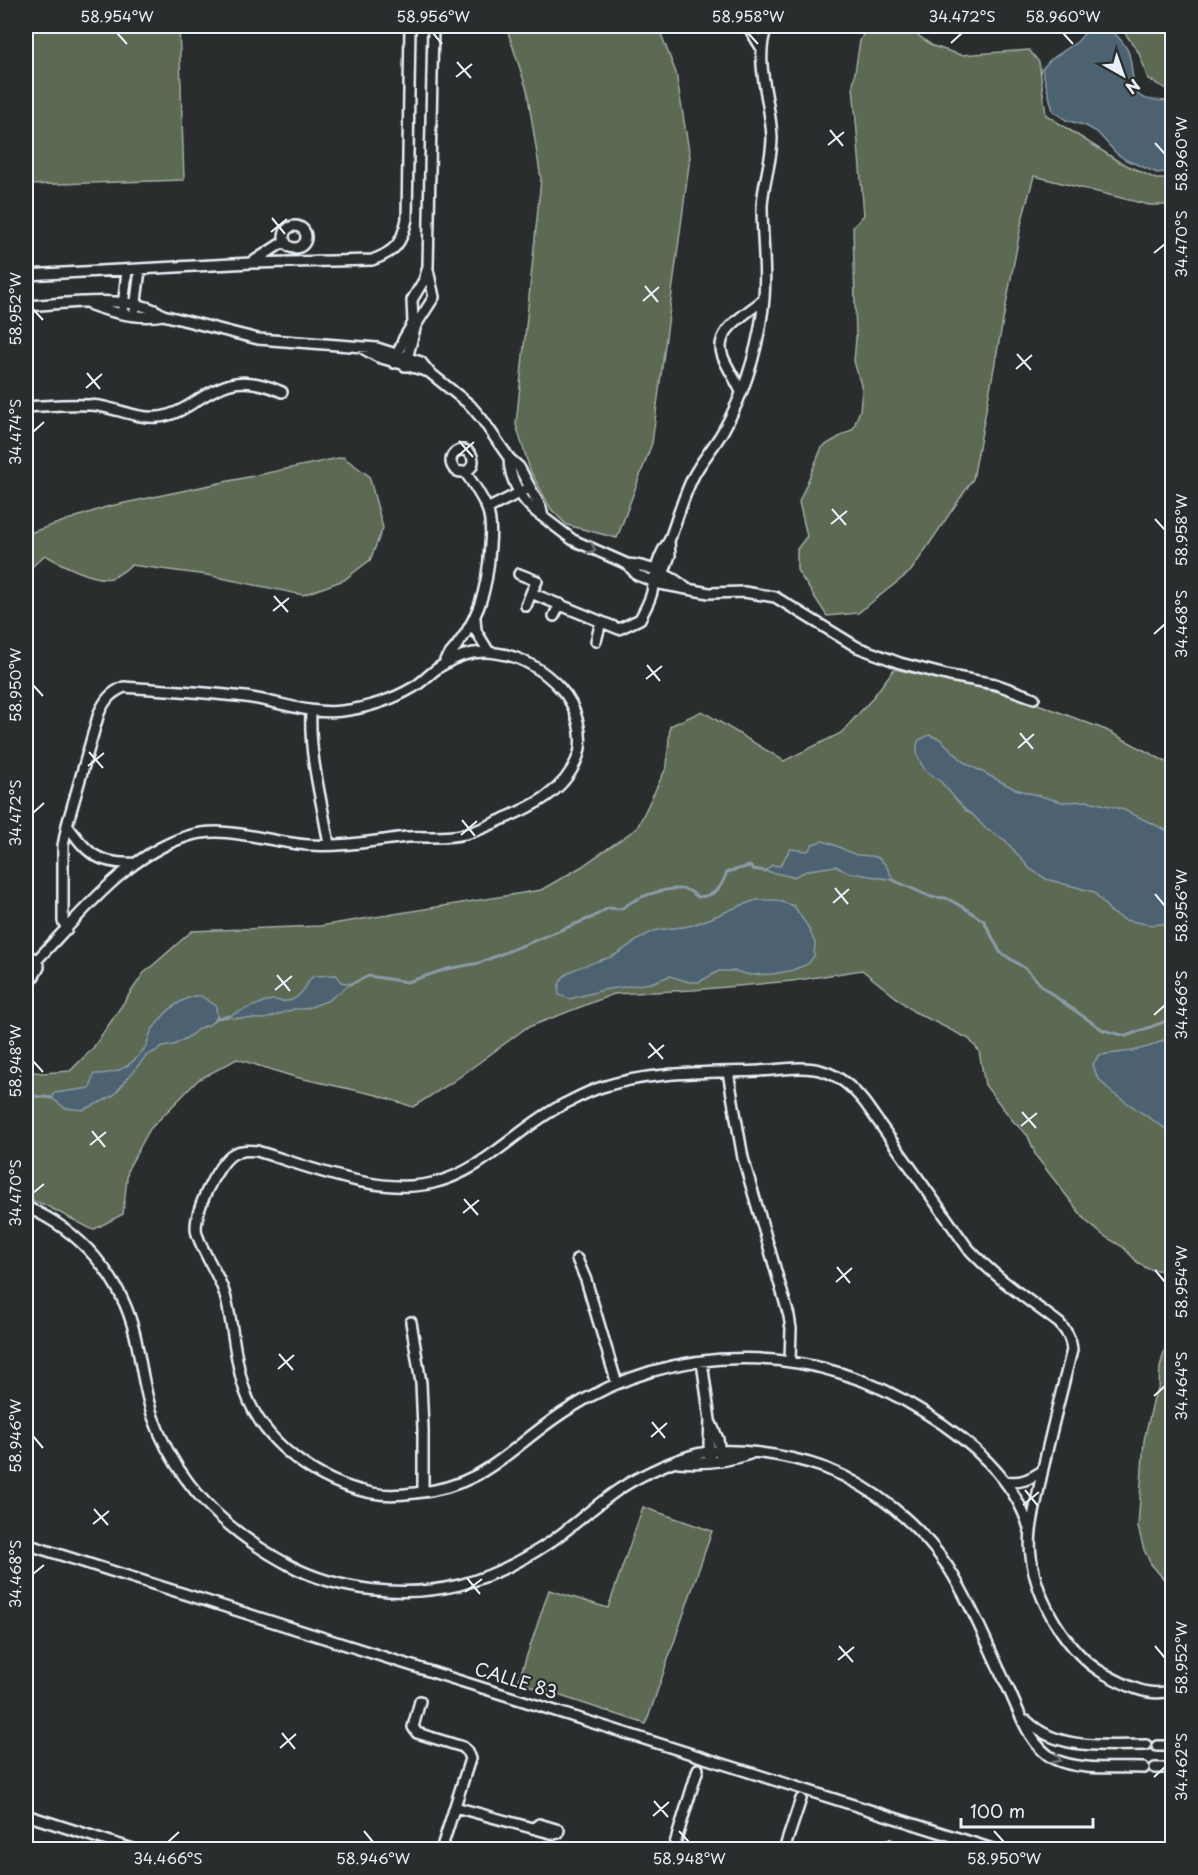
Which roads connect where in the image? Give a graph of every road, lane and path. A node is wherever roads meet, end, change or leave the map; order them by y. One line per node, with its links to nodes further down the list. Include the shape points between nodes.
1 (410, 26): 7 (street, via 407,219 396,247 372,260)
2 (433, 26): 8 (street)
3 (748, 26): 5 (street)
4 (767, 26): 5 (street)
5 (762, 49): 12 (street, via 772,140 762,202)
6 (285, 241): 7 (street)
7 (251, 263): 9 (street)
8 (428, 267): 16 (street, via 412,300 413,323); 17 (street, via 434,297 416,325)
9 (140, 270): 10 (street); 15 (street)
10 (127, 271): 11 (street); 14 (street)
11 (26, 275)
12 (764, 299): 19 (street, via 757,340); 19 (street, via 727,329 721,342 724,359)
13 (26, 306): 14 (street, via 109,301)
14 (123, 308): 15 (street)
15 (135, 310): 16 (street, via 149,318 163,315 258,339 362,348 378,357)
16 (396, 358): 17 (street)
17 (407, 362): 24 (street, via 421,362 470,405 509,458 508,469)
18 (282, 392): 20 (street, via 261,383 227,384 182,410 156,418 99,406)
19 (741, 392): 27 (street, via 723,432 692,479 669,541 670,555)
20 (52, 406): 21 (street); 22 (street)
21 (26, 407)
22 (26, 414)
23 (465, 472): 25 (street)
24 (524, 491): 25 (street); 27 (street, one-way to 27, via 529,506 573,540 627,564 638,575)
25 (487, 509): 35 (street, via 489,564 485,592)
26 (519, 574): 28 (street, via 537,581)
27 (657, 578): 37 (street, via 640,619 620,629); 41 (street, via 710,593 744,591 776,597 857,647 900,663 995,684)
28 (531, 593): 29 (street, via 549,595); 31 (street)
29 (560, 604): 32 (street); 33 (street)
30 (589, 604): 32 (street)
31 (526, 606)
32 (584, 614): 36 (street)
33 (554, 616)
34 (617, 617): 37 (street)
35 (475, 618): 39 (street, via 477,631); 40 (street)
36 (602, 622): 37 (street); 38 (street)
37 (612, 627)
38 (596, 641)
39 (489, 652): 40 (street, via 471,653); 44 (street, via 518,657 563,691 572,706 580,753 560,786 539,803 478,831)
40 (440, 666): 42 (street, via 413,688 392,698 342,711)
41 (1034, 698)
42 (311, 712): 43 (street, via 220,694 124,687 113,692 99,713); 44 (street, via 315,775)
43 (67, 825): 45 (street, via 89,853 99,859 120,864); 46 (street, via 62,867 63,921)
44 (329, 845): 45 (street, via 210,832 189,836)
45 (135, 862): 46 (street)
46 (67, 929): 48 (street)
47 (26, 957): 48 (street)
48 (36, 960): 49 (street, via 37,974)
49 (26, 977)
50 (728, 1072): 54 (street, via 743,1158 789,1316); 64 (street, via 822,1070 853,1088 967,1247 994,1274 1068,1333 1072,1350); 66 (street, via 666,1076 601,1087 528,1125 481,1164 432,1184 384,1186 256,1151 234,1153 224,1161 195,1225 225,1295 238,1366 250,1405 289,1453 324,1476 374,1493)
51 (26, 1207): 62 (street, via 71,1232 112,1279 128,1311 153,1418 196,1492 238,1533 274,1557 310,1574 367,1588 416,1590 459,1585 524,1558 617,1490)
52 (577, 1259): 56 (street)
53 (411, 1322): 66 (street, via 421,1383)
54 (790, 1360): 55 (street); 65 (street, via 859,1379 909,1402 959,1436)
55 (702, 1362): 56 (street, via 667,1367); 57 (street)
56 (617, 1384): 66 (street, via 570,1408 496,1465 470,1480)
57 (710, 1420): 58 (street); 59 (street)
58 (720, 1450): 59 (street); 60 (street); 61 (street)
59 (709, 1451): 62 (street); 63 (street)
60 (751, 1453): 61 (street); 71 (street, via 799,1460 826,1469 879,1497 920,1534 963,1593)
61 (721, 1461): 63 (street)
62 (675, 1462): 63 (street)
63 (710, 1462)
64 (1042, 1471): 65 (street, via 1022,1482); 67 (street)
65 (1005, 1481): 67 (street, via 1027,1518)
66 (423, 1492)
67 (1030, 1533): 69 (street, via 1030,1555 1040,1594 1077,1653 1095,1669 1135,1688)
68 (26, 1544): 85 (street, CALLE 83)
69 (1173, 1690)
70 (420, 1701): 78 (street, via 414,1730 463,1748 469,1755)
71 (1020, 1715): 72 (street, via 1049,1738); 74 (street, one-way to 74, via 1042,1751 1072,1765)
72 (1098, 1745): 73 (street); 74 (street)
73 (1173, 1746)
74 (1100, 1766): 75 (street)
75 (1173, 1768)
76 (698, 1769): 83 (street)
77 (801, 1799): 84 (street)
78 (455, 1807): 80 (street); 82 (street)
79 (26, 1815): 81 (street)
80 (534, 1828)
81 (136, 1850)
82 (441, 1850)
83 (673, 1850)
84 (784, 1850)
85 (996, 1850)

